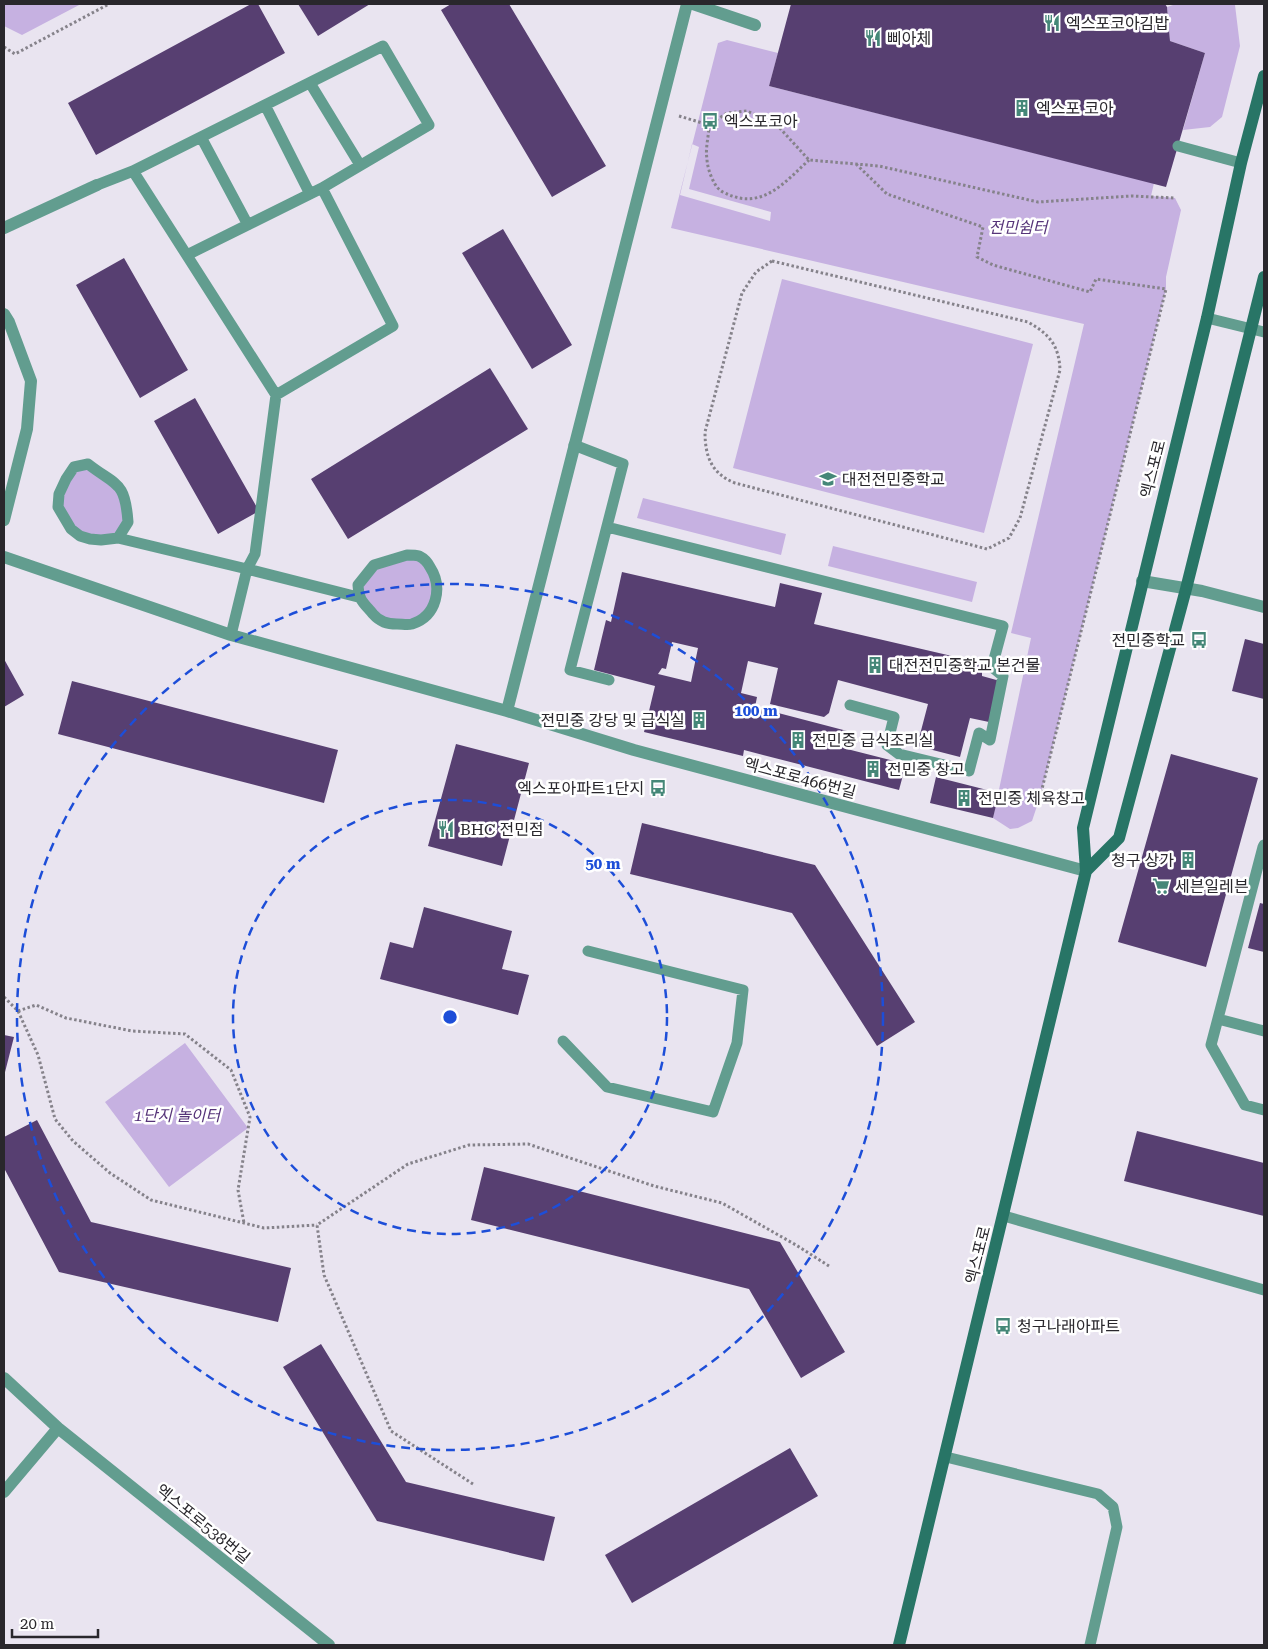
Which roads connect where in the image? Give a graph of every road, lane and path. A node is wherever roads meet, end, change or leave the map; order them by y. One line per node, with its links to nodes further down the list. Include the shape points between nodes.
1 (109, 4): 5 (path, via 15,54)
2 (687, 4): 9 (street)
3 (694, 4): 4 (street)
4 (755, 25)
5 (4, 47)
6 (1264, 76): 15 (main road, 엑스포로)
7 (310, 82): 8 (lane); 16 (lane); 16 (lane, via 383,46 429,125)
8 (265, 105): 11 (lane); 20 (lane)
9 (659, 110): 10 (path); 30 (street)
10 (709, 124): 13 (path, via 727,113 748,111 777,124); 13 (path, via 706,159 711,175 719,190 738,199 756,199 785,184)
11 (201, 137): 17 (lane); 22 (lane)
12 (1178, 146): 15 (lane)
13 (809, 160): 14 (path)
14 (856, 164): 21 (path, via 880,166 1038,202 1132,196); 45 (path, via 888,194 983,227 977,257 993,265 1090,292 1096,279 1166,289)
15 (1241, 164): 27 (main road, 엑스포로)
16 (360, 166): 19 (lane)
17 (133, 171): 18 (lane); 24 (lane)
18 (97, 185): 23 (street)
19 (322, 188): 20 (lane); 29 (lane, via 393,326)
20 (310, 194): 22 (lane)
21 (1175, 198)
22 (248, 225): 24 (lane)
23 (4, 228)
24 (187, 255): 29 (lane)
25 (1264, 277): 28 (main road)
26 (4, 314): 31 (street, via 31,381 26,429)
27 (1207, 318): 28 (lane); 37 (main road, 엑스포로)
28 (1258, 330): 38 (main road)
29 (276, 395): 36 (lane, via 255,554)
30 (574, 445): 32 (lane, via 622,464); 44 (street)
31 (4, 520)
32 (607, 527): 42 (lane, via 570,670); 43 (lane, via 1003,626 992,667 1003,676 990,740 979,733 969,771 898,754 887,745 894,717)
33 (118, 538): 33 (lane, via 90,539 71,529 58,507 59,494 74,467 88,464 120,486 128,522); 36 (lane)
34 (987, 549): 34 (path, via 722,478 705,448 705,432 742,293 756,272 772,261 1028,322 1049,336 1059,356 1060,370 1020,518 1009,538)
35 (4, 557): 41 (street, 엑스포로466번길)
36 (247, 569): 39 (lane); 41 (lane)
37 (1142, 581): 38 (street); 47 (main road, 엑스포로, via 1083,828)
38 (1186, 589): 40 (street); 47 (main road, via 1119,838)
39 (358, 597): 39 (lane, via 375,617 386,624 411,624 432,610 438,586 428,564 419,556 408,555 374,564 358,585)
40 (1264, 607)
41 (231, 634): 44 (street, 엑스포로466번길)
42 (609, 680)
43 (850, 705)
44 (507, 711): 47 (street, 엑스포로466번길, via 634,750)
45 (1040, 797)
46 (1264, 846): 51 (lane)
47 (1086, 871): 55 (main road, 엑스포로)
48 (588, 952): 53 (lane, via 743,990 737,1043 713,1112 607,1087)
49 (4, 997): 50 (path)
50 (18, 1011): 56 (path, via 38,1055 55,1119 73,1141 110,1173 151,1200); 56 (path, via 36,1005 66,1018 132,1031 184,1034 230,1070 250,1117 238,1190)
51 (1218, 1019): 52 (lane); 54 (lane, via 1211,1045 1245,1106)
52 (1264, 1030)
53 (563, 1041)
54 (1264, 1110)
55 (1004, 1216): 59 (lane); 62 (main road, 엑스포로)
56 (244, 1223): 57 (path, via 264,1228)
57 (317, 1224): 58 (path, via 408,1164 469,1145 528,1144 654,1186 722,1203); 63 (path, via 324,1275 391,1431)
58 (829, 1266)
59 (1264, 1290)
60 (4, 1378): 61 (street, 엑스포로538번길)
61 (58, 1428): 64 (street); 65 (street, 엑스포로538번길)
62 (946, 1457): 66 (main road, 엑스포로); 67 (lane, via 1098,1494 1113,1507 1117,1527)
63 (473, 1484)
64 (4, 1492)
65 (328, 1645)
66 (899, 1645)
67 (1090, 1645)

